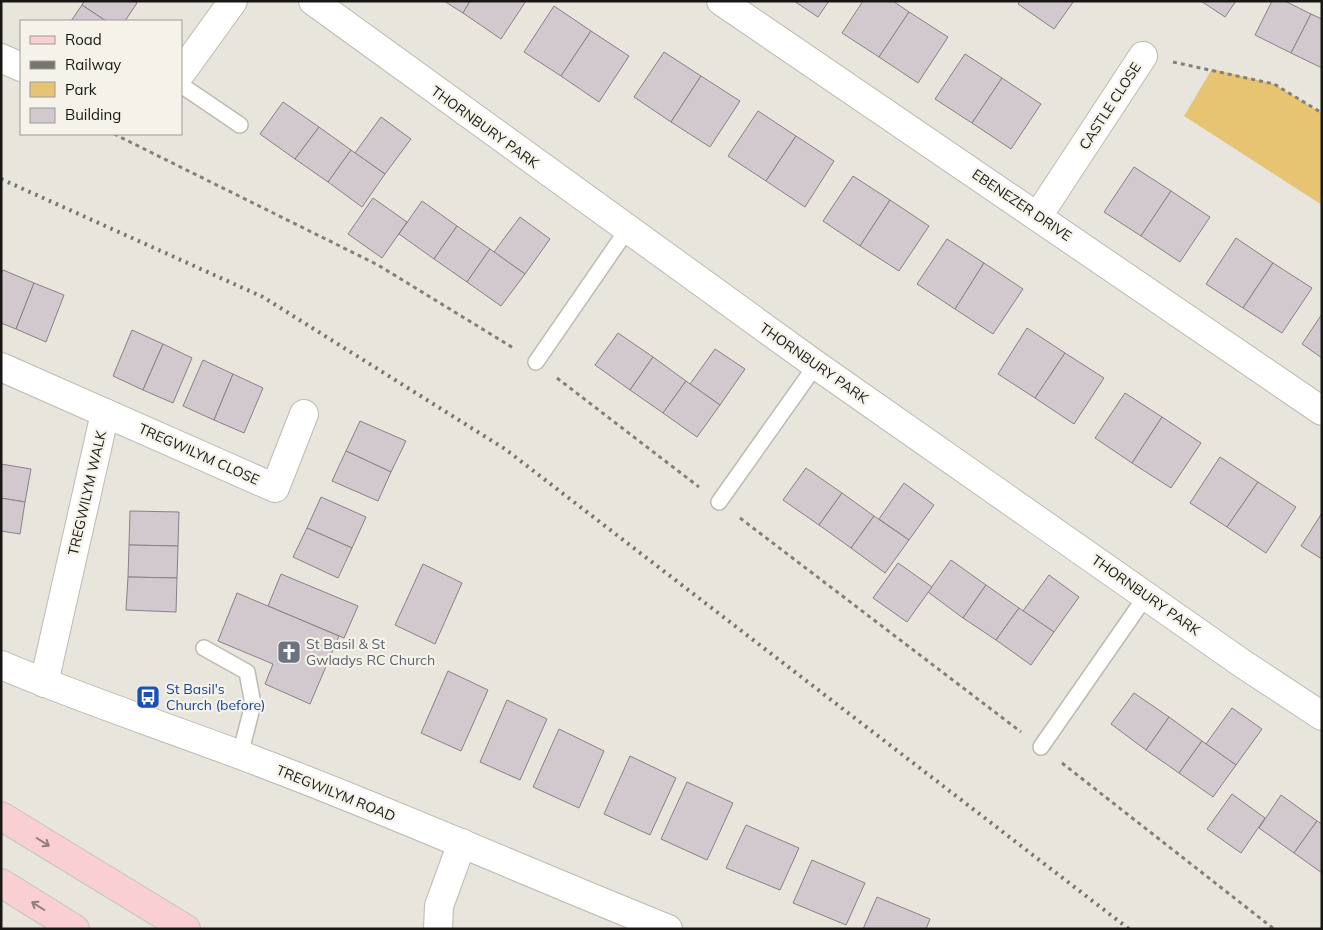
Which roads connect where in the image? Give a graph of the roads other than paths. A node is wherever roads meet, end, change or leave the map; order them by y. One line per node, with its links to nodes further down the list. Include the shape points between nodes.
1 (232, 1): 7 (street)
2 (313, 1): 11 (street, THORNBURY PARK)
3 (721, 1): 10 (street, EBENEZER DRIVE)
4 (1143, 56): 10 (street, CASTLE CLOSE)
5 (1, 58): 6 (street)
6 (20, 67)
7 (182, 73)
8 (182, 86): 9 (lane)
9 (240, 125)
10 (1038, 216): 15 (street, EBENEZER DRIVE)
11 (627, 230): 12 (lane); 13 (street, THORNBURY PARK)
12 (536, 362)
13 (816, 366): 18 (lane); 19 (street, THORNBURY PARK)
14 (1, 367): 16 (street, TREGWILYM WALK)
15 (1322, 411)
16 (105, 413): 17 (street, TREGWILYM CLOSE, via 275,488); 22 (street, TREGWILYM WALK)
17 (304, 414)
18 (719, 502)
19 (1146, 596): 23 (street, THORNBURY PARK); 24 (lane)
20 (204, 648): 25 (lane, via 248,672 252,704)
21 (1, 665): 22 (street, TREGWILYM ROAD)
22 (44, 683): 25 (street, TREGWILYM ROAD)
23 (1322, 716)
24 (1040, 747)
25 (240, 755): 27 (street, TREGWILYM ROAD)
26 (1, 816): 30 (main road, one-way to 30)
27 (462, 843): 31 (street, via 439,906); 32 (street, TREGWILYM ROAD)
28 (1, 883): 29 (main road, one-way to 28)
29 (75, 929)
30 (186, 929)
31 (438, 929)
32 (668, 929)

